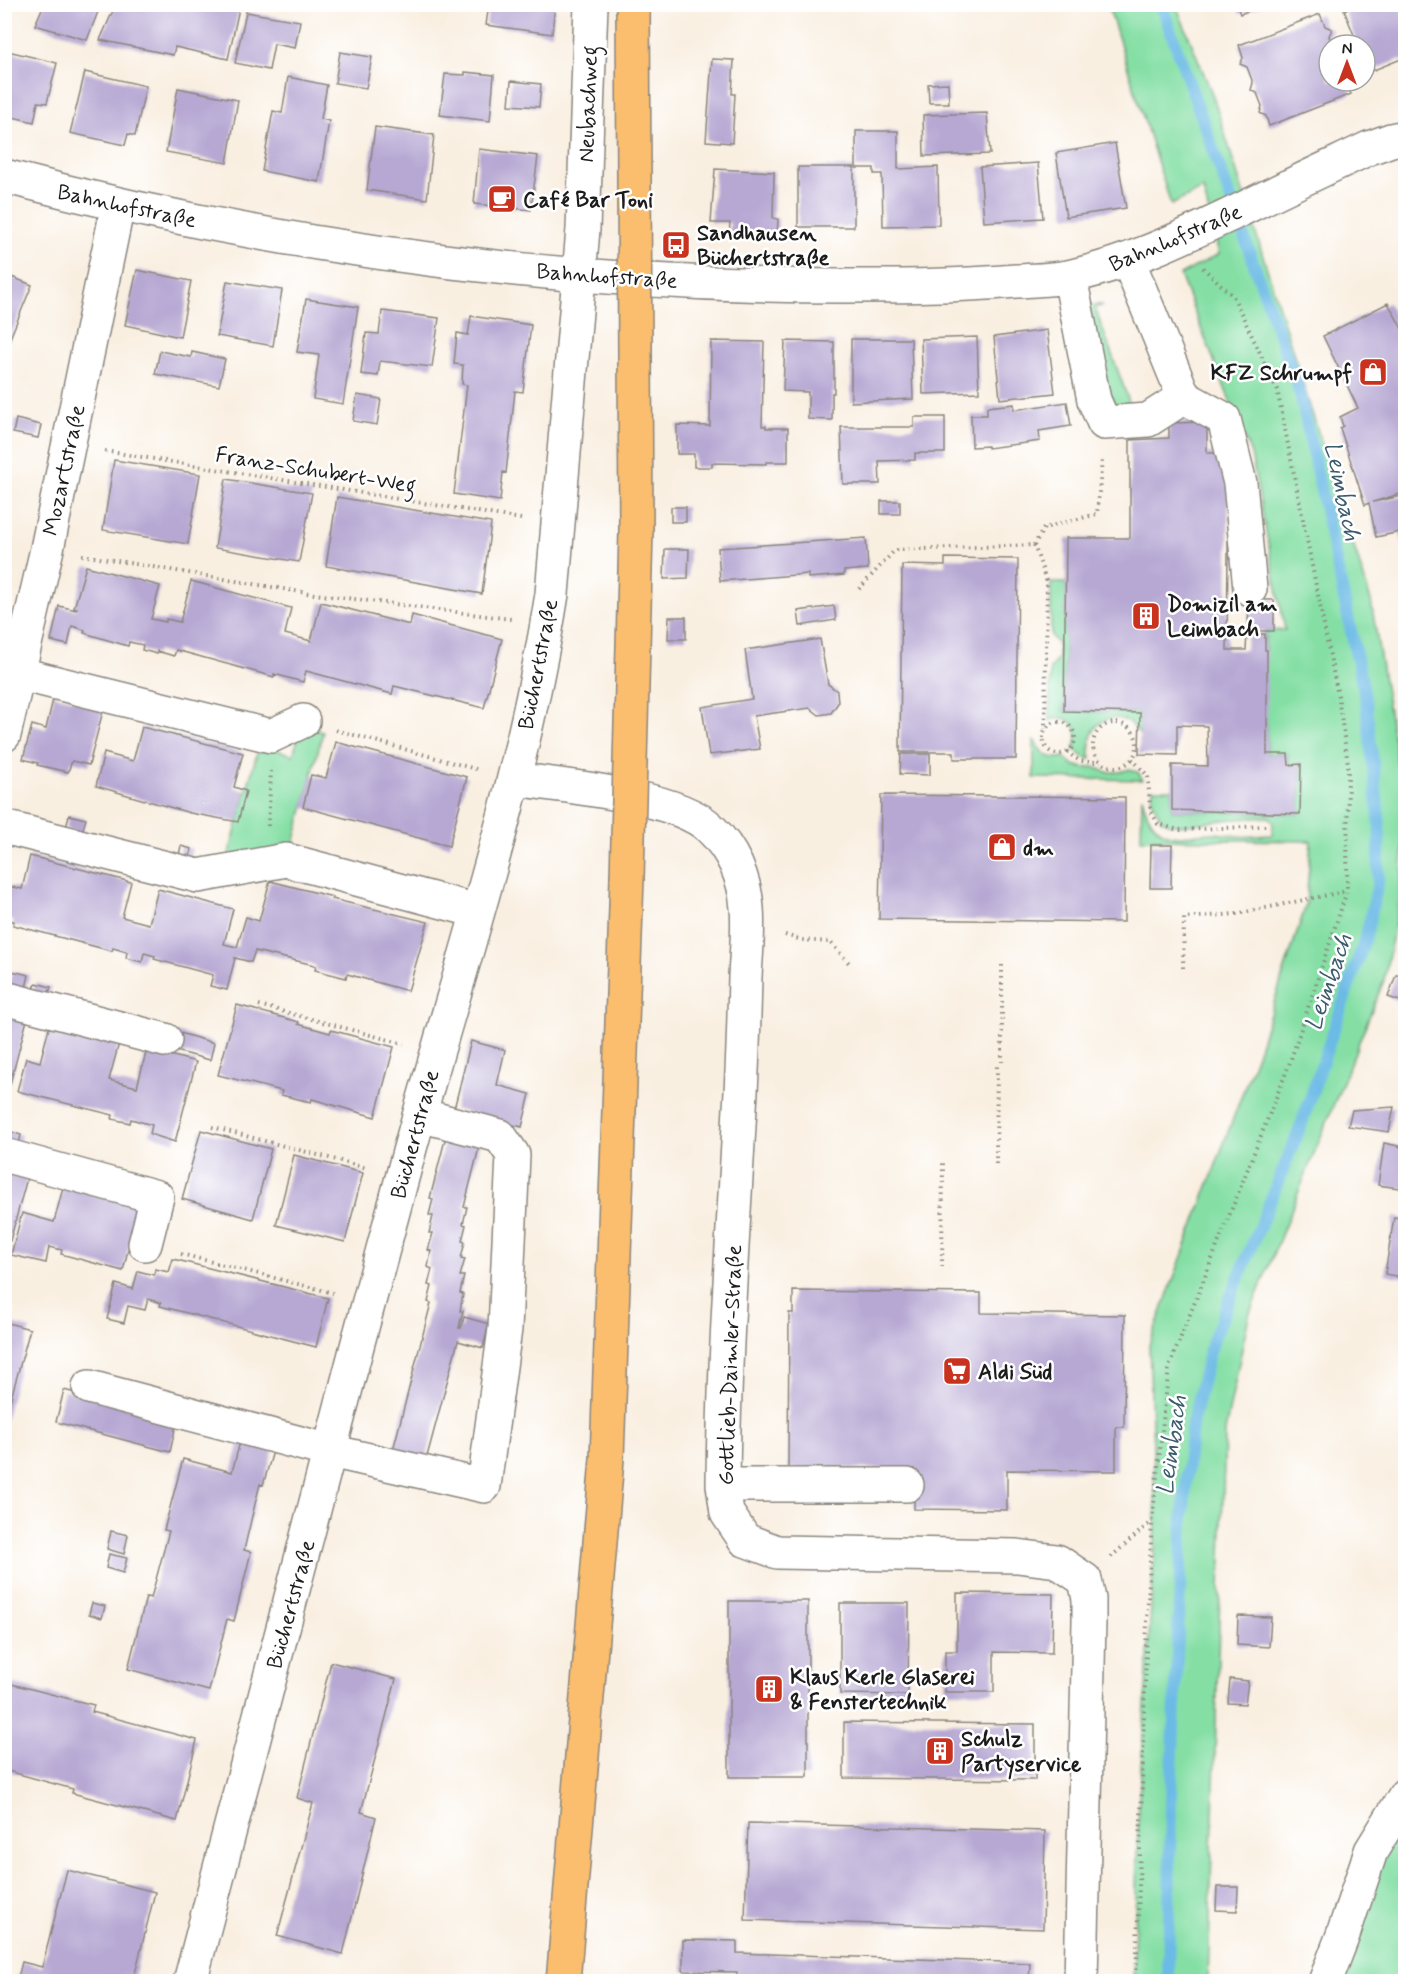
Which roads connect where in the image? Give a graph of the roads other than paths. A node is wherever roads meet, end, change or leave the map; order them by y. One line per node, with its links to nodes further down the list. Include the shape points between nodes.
1 (591, 4): 7 (street, Neubachweg)
2 (633, 4): 28 (main road, bridge, via 636,531 607,1459)
3 (1406, 137): 6 (street, Bahnhofstraße, via 1369,148)
4 (4, 176): 5 (street, Bahnhofstraße)
5 (118, 205): 7 (street, Bahnhofstraße, via 312,241); 11 (street, Mozartstraße, via 47,549)
6 (1128, 260): 8 (street, Bahnhofstraße); 9 (street)
7 (579, 276): 8 (street, Bahnhofstraße, via 768,286 919,286); 14 (street, Büchertstraße, via 547,624)
8 (1070, 277): 9 (street, via 1094,400 1104,423 1148,420)
9 (1184, 396): 10 (street, via 1224,419 1240,483)
10 (1250, 589)
11 (12, 672): 12 (street, via 271,736); 13 (street, Mozartstraße)
12 (303, 722)
13 (4, 735)
14 (514, 779): 16 (street, Büchertstraße); 24 (street, Gottlieb-Daimler-Straße, via 611,793 677,808 694,816 732,854 744,890 747,922 743,1057)
15 (4, 827): 16 (street, via 198,876 286,860)
16 (477, 911): 19 (street, Büchertstraße)
17 (4, 998): 18 (street)
18 (165, 1040)
19 (420, 1115): 23 (street, Büchertstraße); 23 (street, via 500,1136 513,1155 506,1329 484,1486)
20 (4, 1155): 21 (street, via 157,1197)
21 (145, 1244)
22 (89, 1387): 23 (street)
23 (330, 1451): 27 (street, Büchertstraße)
24 (723, 1485): 25 (street); 29 (street, Gottlieb-Daimler-Straße, via 727,1513 745,1540 777,1552 1017,1556 1057,1561 1086,1580 1089,1622)
25 (907, 1485)
26 (1406, 1794): 30 (street, via 1371,1851)
27 (190, 1982)
28 (563, 1982)
29 (1081, 1982)
30 (1325, 1982)

